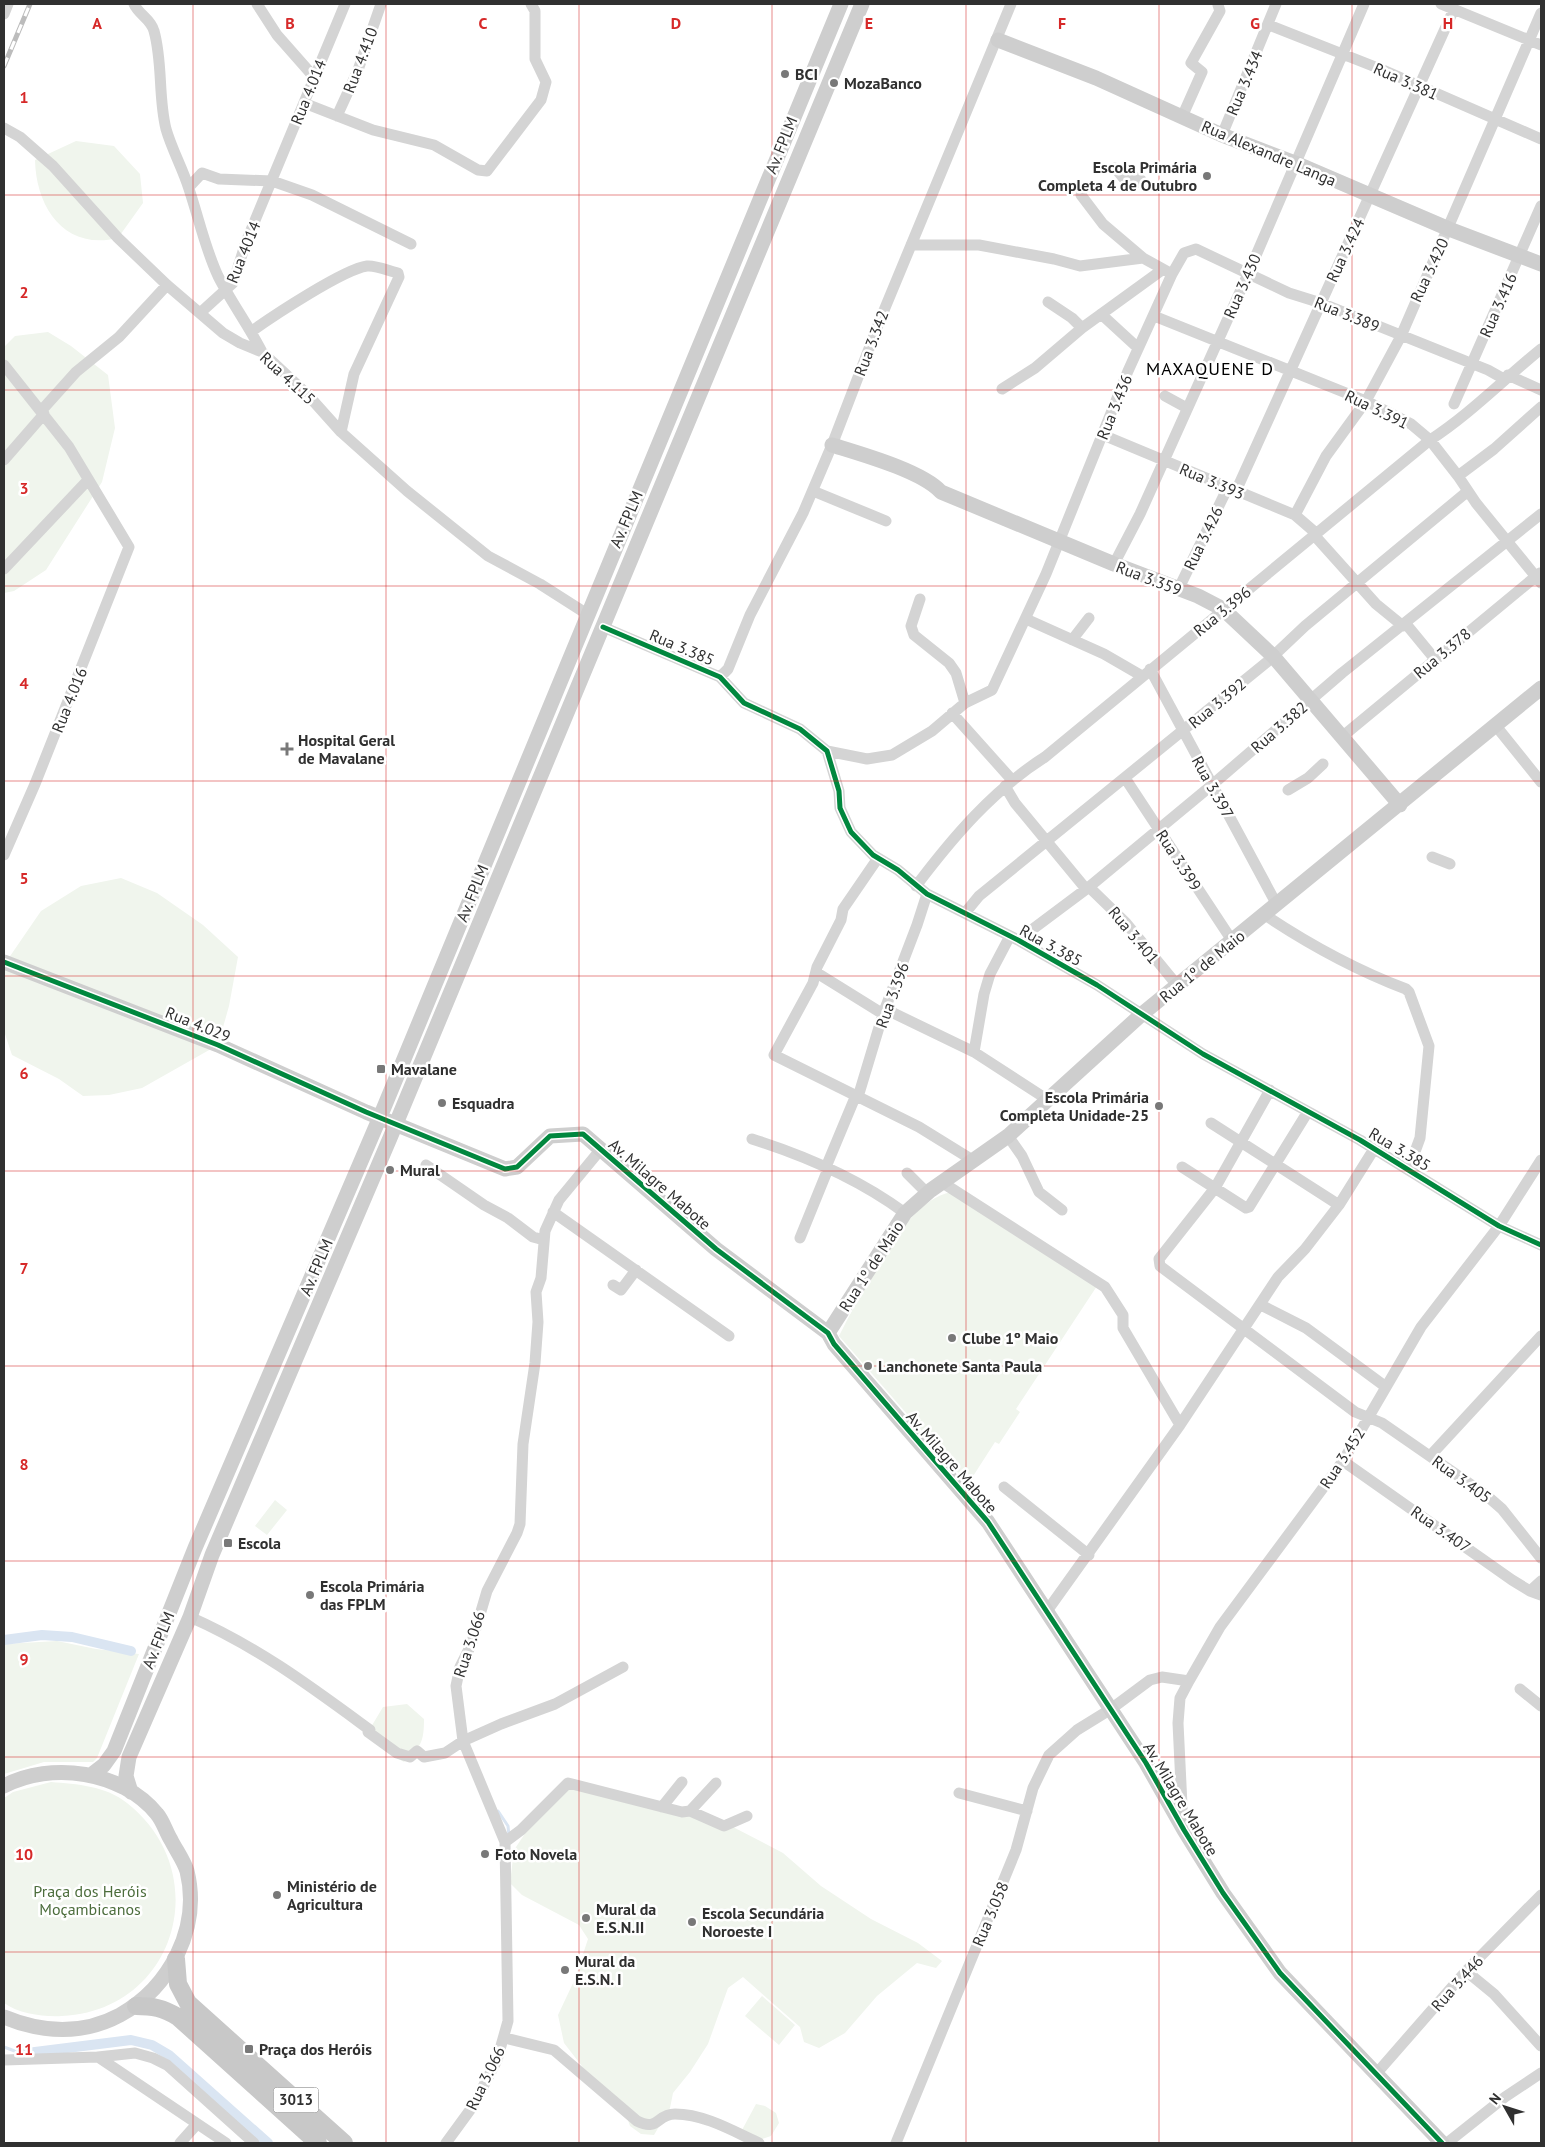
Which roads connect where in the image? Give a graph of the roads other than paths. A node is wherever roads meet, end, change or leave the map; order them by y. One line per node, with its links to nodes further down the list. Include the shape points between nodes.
1 (134, 4): 32 (street, via 154,31 164,121)
2 (257, 4): 19 (street, via 277,35)
3 (345, 4): 19 (street, Rua 4.014)
4 (382, 4): 22 (street, Rua 4.410, via 358,70)
5 (531, 4): 22 (street, via 535,12 535,59 545,76 546,88 541,100 487,171 478,170 434,145 373,130)
6 (841, 4): 27 (main road, Av. FPLM)
7 (862, 4): 29 (main road, Av. FPLM)
8 (1012, 4): 16 (street, Rua 3.342)
9 (1276, 4): 15 (street, Rua 3.434)
10 (1364, 4): 18 (street, Rua 3.430)
11 (1441, 4): 13 (street)
12 (1218, 5): 23 (street, via 1220,11 1191,63 1202,72)
13 (1454, 9): 17 (street); 20 (street, Rua 3.424)
14 (1541, 13): 17 (street, Rua 3.420)
15 (1269, 25): 18 (street, Rua 3.381); 26 (street, Rua 3.434)
16 (998, 40): 23 (main road, Rua Alexandre Langa, via 1096,78); 38 (street, Rua 3.342)
17 (1536, 42): 24 (street, Rua 3.420)
18 (1342, 55): 20 (street, Rua 3.381); 30 (street, Rua 3.430)
19 (314, 77): 21 (street, Rua 4.014)
20 (1421, 87): 24 (street, Rua 3.381); 34 (street, Rua 3.424)
21 (304, 103): 22 (street); 31 (street, Rua 4.014)
22 (336, 116)
23 (1182, 117): 26 (main road, Rua Alexandre Langa)
24 (1495, 119): 28 (street, Rua 3.381); 36 (street, Rua 3.420)
25 (4, 128): 45 (street, Rua 4.115, via 20,137 53,166 118,238)
26 (1222, 134): 30 (main road, Rua Alexandre Langa)
27 (785, 136): 29 (main road); 88 (main road, Av. FPLM)
28 (1541, 139)
29 (804, 143): 89 (main road, Av. FPLM)
30 (1295, 163): 34 (main road, Rua Alexandre Langa); 44 (street, Rua 3.430)
31 (272, 181): 32 (street, via 219,179 202,173); 37 (street, via 312,195); 46 (street, Rua 4014, via 233,283)
32 (189, 187): 46 (street, via 201,233)
33 (1081, 195): 41 (street, via 1103,224)
34 (1370, 196): 36 (main road, Rua Alexandre Langa); 48 (street, Rua 3.424)
35 (1541, 206): 40 (street, Rua 3.416)
36 (1449, 229): 40 (main road, Rua Alexandre Langa); 54 (street, Rua 3.420)
37 (412, 244)
38 (911, 245): 41 (street, via 979,244 1080,266); 74 (street, Rua 3.342)
39 (1190, 249): 43 (street, Rua 3.436); 44 (street, Rua 3.389)
40 (1520, 256): 42 (main road, Rua Alexandre Langa); 59 (street, Rua 3.416)
41 (1143, 258): 43 (street)
42 (1541, 264)
43 (1167, 272): 50 (street); 51 (street, Rua 3.436)
44 (1248, 274): 48 (street, Rua 3.389, via 1289,293); 55 (street, Rua 3.430)
45 (167, 285): 49 (street, Rua 4.115); 70 (street, via 119,337 76,372)
46 (226, 291): 49 (street, Rua 4014); 53 (street)
47 (1048, 302): 52 (street)
48 (1321, 303): 54 (street, Rua 3.389); 61 (street, Rua 3.424)
49 (200, 313): 58 (street, Rua 4.115, via 223,333)
50 (1101, 314): 52 (street); 56 (street)
51 (1154, 316): 55 (street, Rua 3.391); 56 (street, Rua 3.436)
52 (1082, 328): 63 (street, via 1036,368)
53 (252, 331): 58 (street); 71 (street, via 344,275 364,267 398,273 399,277 354,374)
54 (1401, 336): 59 (street, Rua 3.389); 66 (street, Rua 3.420)
55 (1218, 341): 61 (street, Rua 3.391); 69 (street, Rua 3.430)
56 (1138, 348): 72 (street, Rua 3.436)
57 (1541, 349): 62 (street, Rua 3.396)
58 (262, 352): 71 (street, Rua 4.115, via 307,394)
59 (1472, 364): 62 (street, Rua 3.389); 67 (street, Rua 3.416)
60 (4, 365): 70 (street)
61 (1290, 372): 66 (street, Rua 3.391); 79 (street, Rua 3.424)
62 (1506, 377): 64 (street, Rua 3.389); 73 (street, Rua 3.396, via 1458,422)
63 (1002, 389)
64 (1541, 390)
65 (1165, 396): 69 (street)
66 (1366, 401): 73 (street, Rua 3.391, via 1411,424); 83 (street, Rua 3.420, via 1334,441)
67 (1454, 404)
68 (1541, 407): 77 (street, via 1494,450)
69 (1187, 408): 76 (street, Rua 3.430)
70 (42, 412): 75 (street); 78 (street, via 69,447)
71 (341, 432): 97 (street, Rua 4.115, via 407,491 488,556)
72 (1103, 435): 76 (street, Rua 3.393); 86 (street, Rua 3.436)
73 (1430, 440): 77 (street, Rua 3.391); 85 (street, Rua 3.396)
74 (832, 445): 80 (street, Rua 3.342); 86 (main road, Rua 3.359, via 907,472 941,492)
75 (4, 460)
76 (1163, 461): 79 (street, Rua 3.393); 90 (street, Rua 3.430)
77 (1458, 476): 81 (street, Rua 3.391)
78 (88, 480): 91 (street); 124 (street, Rua 4.016, via 128,544 128,550)
79 (1232, 489): 83 (street, Rua 3.393); 94 (street, Rua 3.426)
80 (813, 491): 84 (street); 106 (street, Rua 3.342, via 750,615 728,670)
81 (1468, 491): 87 (street, Rua 3.391); 93 (street, Rua 3.392)
82 (1541, 514): 87 (street, Rua 3.382)
83 (1295, 515): 85 (street, Rua 3.393)
84 (886, 521)
85 (1316, 535): 93 (street, Rua 3.393); 96 (street, Rua 3.396)
86 (1060, 542): 90 (main road, Rua 3.359); 99 (street, Rua 3.436)
87 (1508, 542): 92 (street, Rua 3.391); 100 (street, Rua 3.382)
88 (610, 557): 89 (main road); 97 (main road, Av. FPLM)
89 (628, 564): 101 (main road, Av. FPLM)
90 (1114, 564): 94 (main road, Rua 3.359)
91 (4, 570)
92 (1539, 577): 104 (street, Rua 3.378)
93 (1357, 583): 100 (street, Rua 3.393, via 1376,604); 103 (street, Rua 3.392)
94 (1179, 588): 96 (main road, Rua 3.359)
95 (920, 599): 109 (street, via 911,626 914,635 956,673)
96 (1223, 609): 103 (main road, Rua 3.359); 105 (street, Rua 3.396)
97 (586, 614): 146 (main road, Av. FPLM)
98 (1089, 618): 102 (street)
99 (1026, 619): 102 (street); 109 (street, Rua 3.436, via 992,690)
100 (1404, 625): 104 (street, Rua 3.393); 108 (street, Rua 3.382)
101 (603, 627): 106 (street, Rua 3.385); 147 (main road, Av. FPLM)
102 (1072, 640): 105 (street)
103 (1273, 656): 108 (main road, Rua 3.359); 112 (street, Rua 3.392)
104 (1434, 658): 113 (street, Rua 3.378)
105 (1146, 673): 112 (street, Rua 3.397); 118 (street, Rua 3.396, via 1045,757)
106 (720, 677): 114 (street, Rua 3.385, via 744,703 800,729)
107 (1541, 688): 111 (main road, Rua 1º de Maio)
108 (1312, 699): 113 (main road, Rua 3.359); 119 (street, Rua 3.382)
109 (965, 703): 110 (street, Rua 3.436)
110 (952, 713): 114 (street, Rua 3.436, via 932,731 892,755 874,760); 118 (street, Rua 3.401)
111 (1496, 726): 117 (street); 121 (main road, Rua 1º de Maio)
112 (1182, 730): 116 (street, Rua 3.392); 119 (street, Rua 3.397)
113 (1343, 736): 121 (main road, Rua 3.359)
114 (827, 751): 126 (street, Rua 3.385, via 846,823 863,846)
115 (1323, 764): 120 (street)
116 (1125, 778): 122 (street, Rua 3.399); 123 (street, Rua 3.392)
117 (1541, 782)
118 (1008, 783): 123 (street, Rua 3.401, via 1015,804); 128 (street, Rua 3.396, via 948,845)
119 (1212, 785): 122 (street, Rua 3.382); 131 (street, Rua 3.397)
120 (1288, 790)
121 (1400, 805): 131 (main road, Rua 1º de Maio)
122 (1158, 828): 129 (street, Rua 3.382); 135 (street, Rua 3.399)
123 (1047, 842): 129 (street, Rua 3.401); 132 (street, Rua 3.392, via 979,896)
124 (4, 855)
125 (1432, 857): 127 (street)
126 (878, 858): 128 (street, Rua 3.385); 137 (street, via 843,910)
127 (1450, 864)
128 (916, 886): 130 (street, Rua 3.385)
129 (1088, 888): 134 (street, Rua 3.382); 138 (street, Rua 3.401, via 1126,923)
130 (927, 894): 132 (street, Rua 3.385); 139 (street, Rua 3.396)
131 (1277, 905): 133 (main road, Rua 1º de Maio)
132 (965, 913): 134 (street, Rua 3.385)
133 (1265, 915): 135 (main road, Rua 1º de Maio); 160 (street, via 1357,970 1409,992 1429,1046 1420,1138)
134 (1014, 938): 140 (street, Rua 3.385); 141 (street, via 990,974)
135 (1233, 942): 138 (main road, Rua 1º de Maio)
136 (4, 962): 146 (main road, Rua 4.029, via 218,1045)
137 (817, 973): 139 (street); 143 (street, via 774,1055)
138 (1177, 985): 140 (main road, Rua 1º de Maio)
139 (884, 1012): 141 (street); 143 (street, Rua 3.396)
140 (1142, 1014): 142 (street, Rua 3.385, via 1203,1054); 144 (main road, Rua 1º de Maio)
141 (974, 1052): 144 (street)
142 (1270, 1090): 145 (street, Rua 3.385); 151 (street)
143 (857, 1096): 155 (street, via 941,1139); 159 (street, Rua 3.396)
144 (1048, 1100): 149 (main road, Rua 1º de Maio)
145 (1307, 1113): 153 (street, Rua 3.385); 157 (street)
146 (380, 1117): 147 (main road, Av. Milagre Mabote); 198 (main road, Av. FPLM, via 196,1548 114,1751)
147 (396, 1123): 152 (main road, Av. Milagre Mabote, via 506,1169 517,1167 550,1136 583,1134); 191 (main road, Av. FPLM, via 212,1555)
148 (1211, 1123): 151 (street)
149 (1008, 1136): 155 (main road, Rua 1º de Maio); 166 (street, via 1039,1192)
150 (752, 1139): 159 (street)
151 (1240, 1141): 157 (street); 163 (street)
152 (601, 1149): 167 (street, Rua 3.066); 177 (main road, Av. Milagre Mabote, via 716,1250)
153 (1374, 1149): 160 (street, Rua 3.385); 165 (street)
154 (1541, 1160): 169 (street, Rua 3.452)
155 (974, 1161): 162 (main road, Rua 1º de Maio)
156 (426, 1165): 171 (street, via 534,1237)
157 (1276, 1165): 163 (street, via 1249,1207); 165 (street)
158 (1182, 1167): 163 (street)
159 (827, 1168): 168 (street, via 874,1192); 170 (street, Rua 3.396)
160 (1409, 1168): 169 (street, Rua 3.385)
161 (907, 1173): 164 (street)
162 (943, 1183): 164 (main road, Rua 1º de Maio); 182 (street, via 1106,1287 1122,1315 1123,1328)
163 (1215, 1188): 176 (street, Rua 3.405, via 1159,1263)
164 (928, 1194): 168 (main road, Rua 1º de Maio)
165 (1339, 1205): 175 (street, via 1305,1249 1278,1277)
166 (1062, 1210)
167 (553, 1212): 171 (street, Rua 3.066); 173 (street)
168 (905, 1213): 177 (main road, Rua 1º de Maio)
169 (1499, 1226): 172 (street, Rua 3.385); 180 (street, Rua 3.452, via 1436,1306)
170 (800, 1238)
171 (544, 1240): 197 (street, Rua 3.066, via 541,1278 536,1292 535,1363 523,1444 520,1524 488,1591 471,1645 460,1666 456,1686)
172 (1541, 1245)
173 (636, 1270): 174 (street, via 621,1290); 178 (street)
174 (613, 1285)
175 (1261, 1305): 176 (street); 180 (street, via 1306,1328)
176 (1243, 1330): 181 (street, Rua 3.405, via 1355,1412); 182 (street)
177 (828, 1332): 190 (main road, Av. Milagre Mabote, via 834,1344 988,1522)
178 (729, 1336)
179 (1541, 1336): 183 (street)
180 (1386, 1387): 181 (street, Rua 3.452)
181 (1368, 1418): 183 (street, Rua 3.405, via 1382,1423); 184 (street, Rua 3.452)
182 (1180, 1424): 186 (street)
183 (1430, 1456): 187 (street, Rua 3.405, via 1502,1509)
184 (1342, 1461): 189 (street, Rua 3.407); 193 (street, Rua 3.452, via 1220,1627)
185 (1004, 1487): 186 (street)
186 (1089, 1555): 190 (street)
187 (1541, 1558)
188 (1541, 1581): 189 (street)
189 (1536, 1593)
190 (1047, 1611): 196 (main road, Av. Milagre Mabote)
191 (190, 1617): 197 (street, via 242,1641 283,1667 397,1753 410,1757 417,1751 424,1757 444,1753); 202 (main road, Av. FPLM, via 129,1757 126,1776)
192 (623, 1667): 197 (street, via 555,1704)
193 (1189, 1682): 196 (street, via 1156,1677); 208 (street, Rua 3.452, via 1180,1698 1178,1723)
194 (1520, 1689): 195 (street)
195 (1541, 1706)
196 (1111, 1709): 206 (street, Rua 3.058, via 1077,1730 1049,1755 1039,1772); 208 (main road, Av. Milagre Mabote)
197 (463, 1741): 209 (street, Rua 3.066)
198 (91, 1775): 201 (main road, via 65,1771 38,1773); 202 (main road, via 112,1781)
199 (682, 1782): 204 (street)
200 (716, 1783): 205 (street)
201 (4, 1786)
202 (131, 1792): 211 (main road, via 157,1814 186,1870 190,1900 186,1930)
203 (959, 1792): 206 (street)
204 (662, 1808): 205 (street); 209 (street, via 568,1784)
205 (690, 1811): 207 (street, via 724,1826)
206 (1027, 1811): 231 (street, Rua 3.058, via 1016,1850)
207 (747, 1816)
208 (1184, 1830): 220 (main road, Av. Milagre Mabote, via 1280,1973)
209 (505, 1842): 215 (street, Rua 3.066, via 508,2021)
210 (1541, 1895): 212 (street, Rua 3.446)
211 (176, 1960): 213 (main road, via 152,1993); 228 (main road, 3013, via 178,1984 188,2003)
212 (1466, 1972): 216 (street, via 1494,1994); 220 (street, Rua 3.446)
213 (136, 2006): 214 (main road, via 110,2021 82,2029 52,2031 24,2026); 227 (main road, 3013, via 154,2006 178,2017)
214 (4, 2017)
215 (504, 2038): 229 (street, Rua 3.066, via 497,2060 473,2106); 230 (street, via 554,2050 645,2125 654,2125 670,2114 687,2115)
216 (1541, 2046)
217 (98, 2057): 218 (street); 221 (street); 222 (street, via 135,2053 167,2065)
218 (4, 2060)
219 (1541, 2073): 233 (street)
220 (1376, 2074): 232 (main road, Av. Milagre Mabote)
221 (197, 2124): 223 (street); 224 (street)
222 (239, 2130): 225 (street); 226 (street)
223 (180, 2143)
224 (226, 2143)
225 (230, 2143)
226 (254, 2143)
227 (318, 2143)
228 (344, 2143)
229 (446, 2143)
230 (759, 2143)
231 (896, 2143)
232 (1442, 2143)
233 (1447, 2143)

